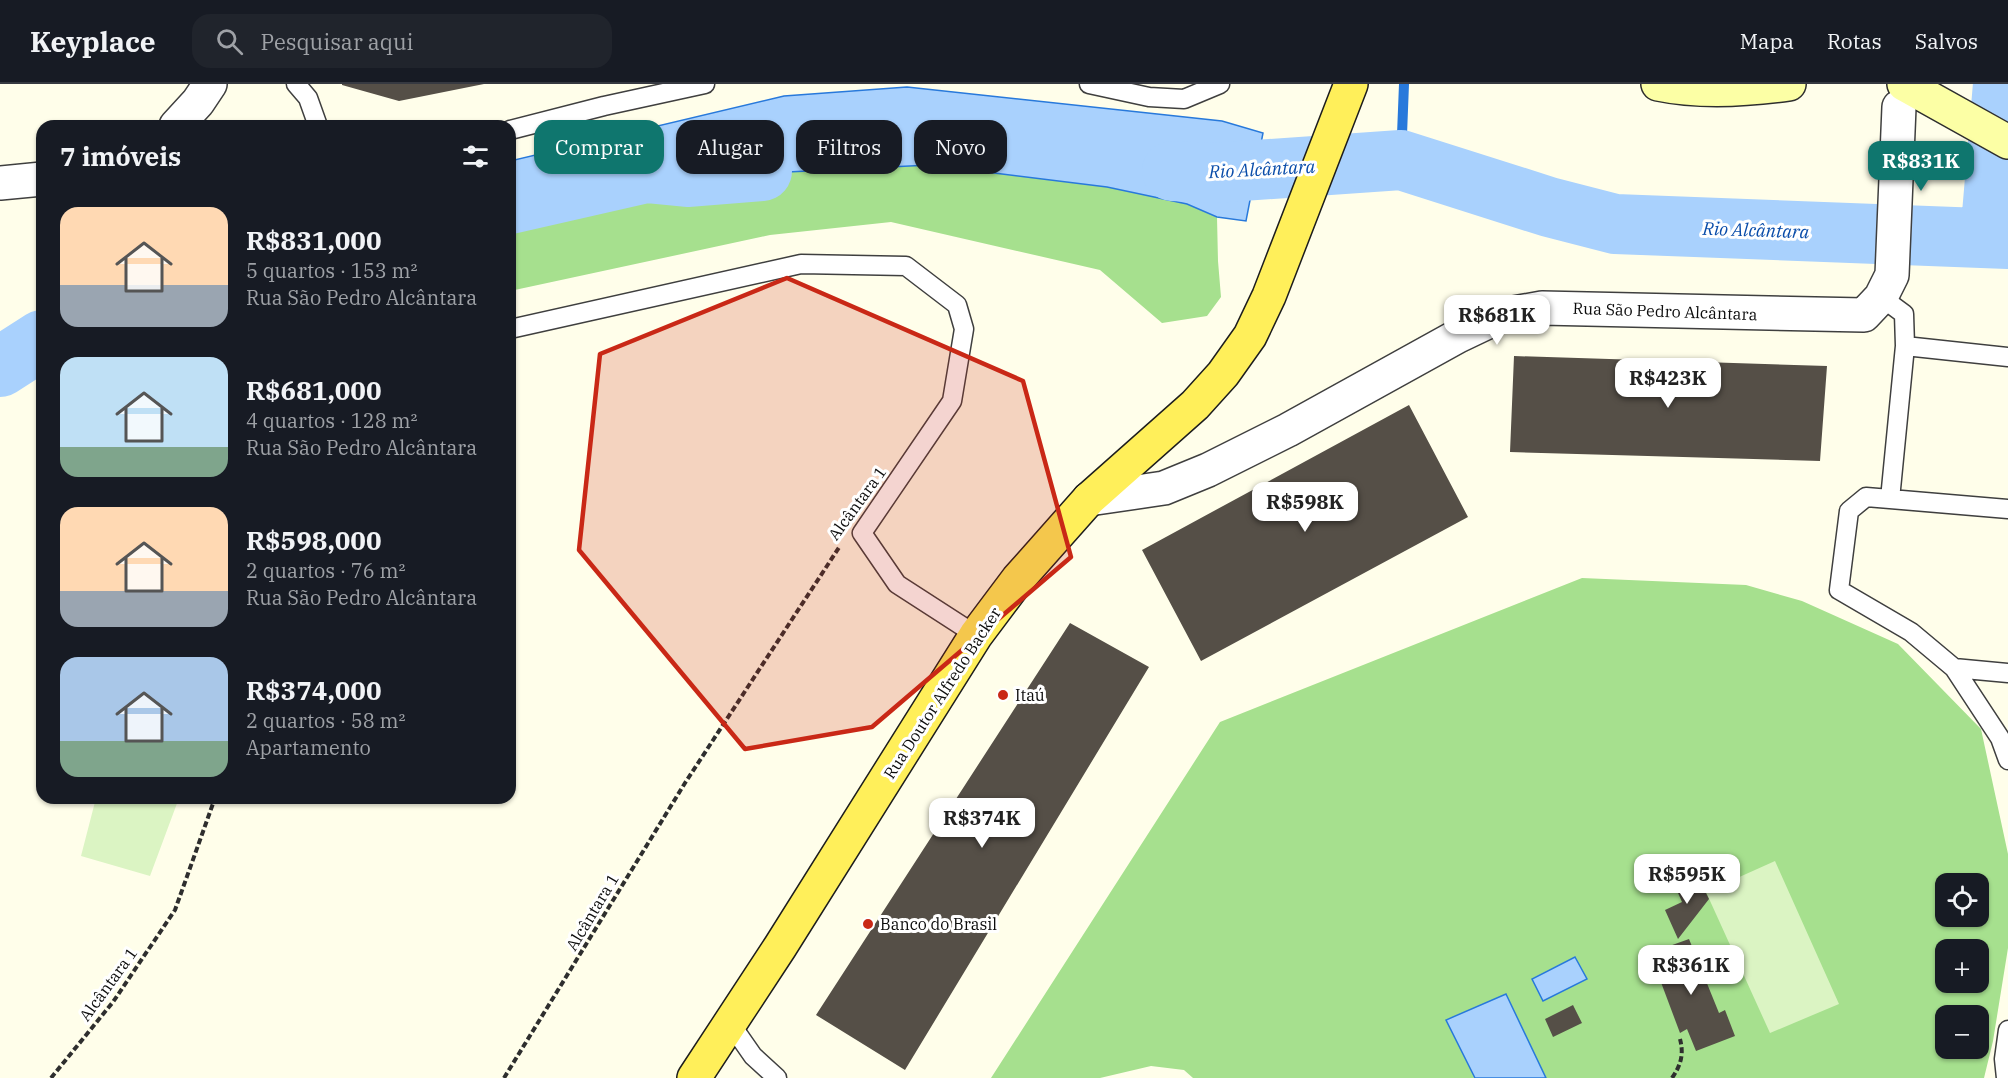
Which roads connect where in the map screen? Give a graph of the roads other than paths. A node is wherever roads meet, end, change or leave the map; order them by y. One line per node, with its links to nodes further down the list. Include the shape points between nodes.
1 (210, 84): 10 (street)
2 (297, 84): 11 (lane, via 308,98)
3 (705, 84): 12 (lane)
4 (1089, 84): 5 (lane, via 1149,97 1184,99)
5 (1220, 84)
6 (1351, 84): 20 (main road, Rua Doutor Alfredo Backer, via 1250,336 1195,405)
7 (1658, 84): 8 (main road, via 1683,89)
8 (1789, 84)
9 (1902, 92): 13 (main road, via 1945,106); 16 (street)
10 (182, 120)
11 (316, 120)
12 (516, 128)
13 (2008, 142)
14 (36, 180): 15 (street)
15 (0, 183)
16 (1887, 286): 18 (lane, via 1904,314); 20 (street, Rua São Pedro Alcântara, via 1864,315 1542,308 1502,315 1208,470 1164,488)
17 (516, 328): 23 (lane, via 801,264 906,266 957,305 964,329 952,401 862,533 897,584)
18 (1905, 346): 19 (lane); 21 (lane)
19 (2008, 357)
20 (1089, 499): 23 (main road, Rua Doutor Alfredo Backer, via 1018,579)
21 (1890, 499): 22 (lane); 24 (lane, via 1866,497 1849,511 1839,590 1911,632)
22 (2008, 509)
23 (976, 635): 27 (main road, Rua Doutor Alfredo Backer)
24 (1954, 668): 25 (lane); 26 (lane, via 2000,738)
25 (2008, 674)
26 (2008, 760)
27 (730, 1023): 29 (main road, Rua Doutor Alfredo Backer); 30 (lane, via 753,1056)
28 (2008, 1030): 31 (lane)
29 (693, 1078)
30 (777, 1078)
31 (2006, 1078)

